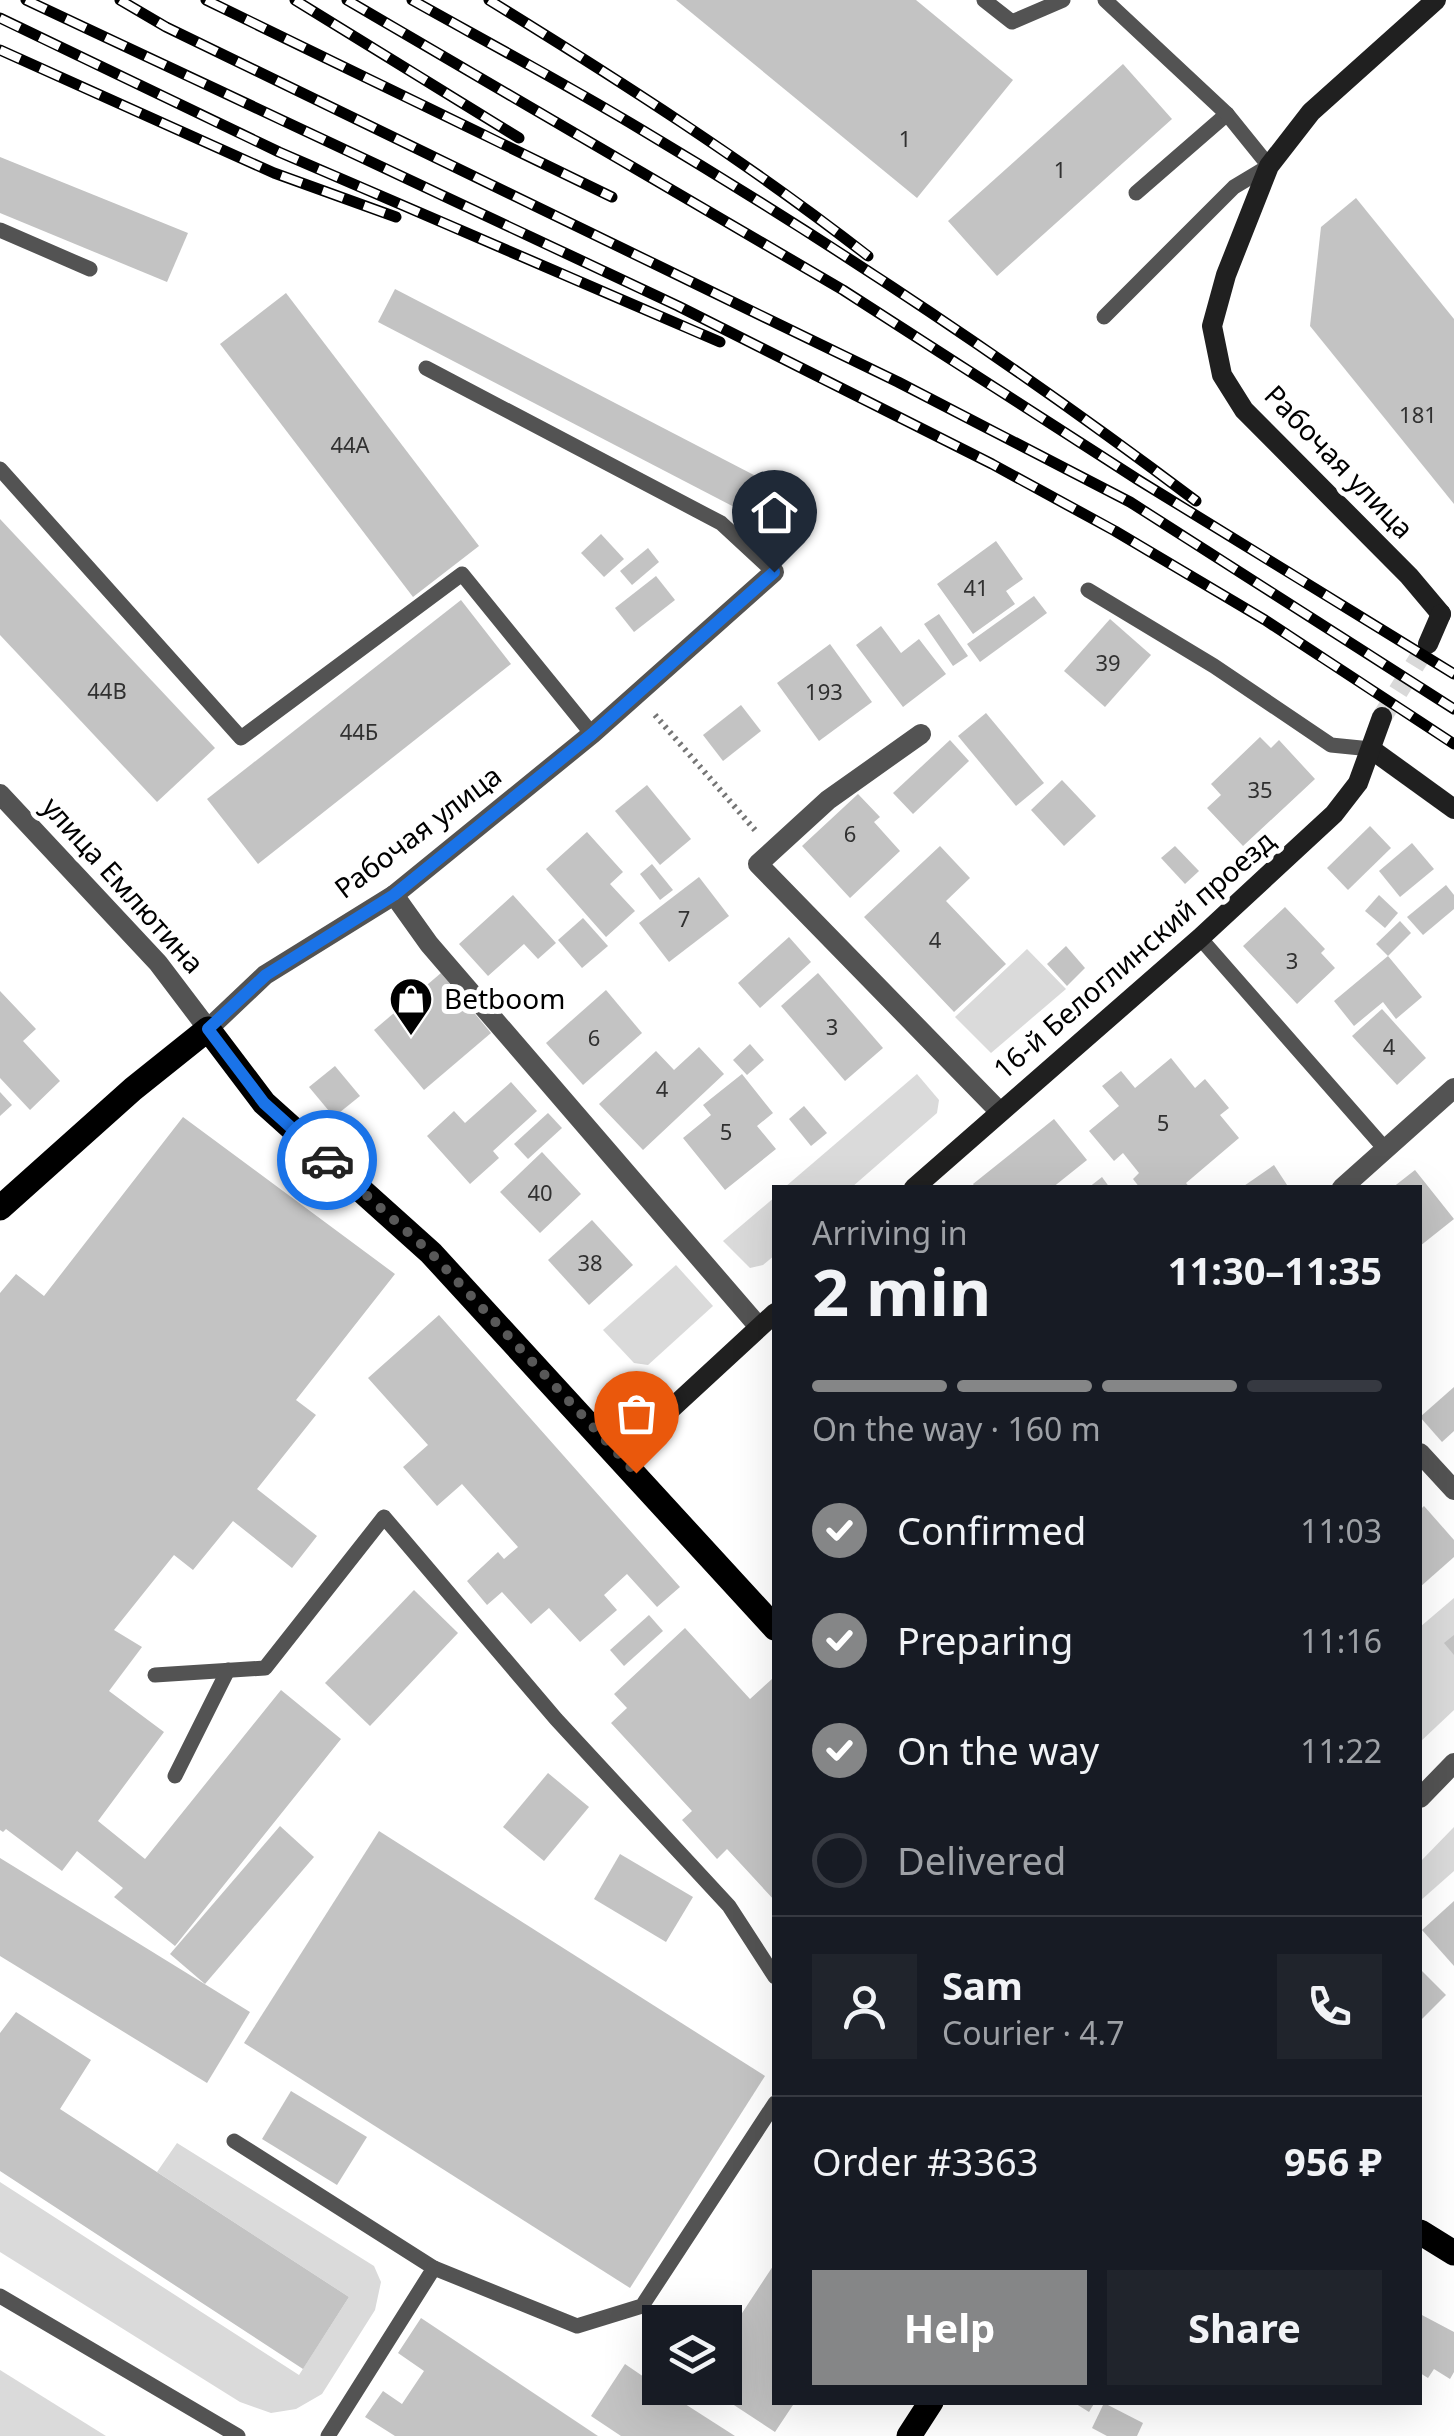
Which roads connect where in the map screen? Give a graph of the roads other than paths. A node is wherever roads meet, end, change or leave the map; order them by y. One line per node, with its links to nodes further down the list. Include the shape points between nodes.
1 (984, 0): 2 (lane, via 1012,22)
2 (1063, 0)
3 (1105, 0): 5 (lane)
4 (1436, 0): 6 (street, Рабочая улица, via 1311,112)
5 (1227, 114): 6 (lane); 7 (lane)
6 (1269, 166): 10 (lane, via 1234,187); 15 (street, Рабочая улица, via 1212,326 1222,375 1244,410)
7 (1136, 193)
8 (0, 230): 9 (lane)
9 (90, 269)
10 (1104, 317)
11 (426, 368): 13 (lane, via 721,523)
12 (0, 469): 18 (lane, via 241,738 462,574)
13 (774, 572): 18 (street, Рабочая улица)
14 (1088, 590): 20 (lane, via 1332,745)
15 (1447, 613): 16 (street)
16 (1428, 644)
17 (1382, 717): 20 (street, 16-й Белоглинский проезд)
18 (592, 734): 23 (street, Рабочая улица)
19 (921, 734): 27 (street, via 828,800 758,864)
20 (1370, 750): 22 (street); 24 (street, 16-й Белоглинский проезд, via 1358,783 1334,814)
21 (0, 794): 25 (street, улица Емлютина, via 158,963)
22 (1454, 810)
23 (394, 895): 25 (street, Рабочая улица, via 266,975); 32 (street, via 429,944)
24 (1200, 938): 27 (street, 16-й Белоглинский проезд); 28 (lane)
25 (208, 1029): 31 (main road, Рабочая улица); 34 (main road, улица Емлютина, via 264,1103 431,1253)
26 (1454, 1088): 28 (street)
27 (999, 1111): 29 (street, 16-й Белоглинский проезд)
28 (1386, 1150): 30 (street)
29 (917, 1185)
30 (1345, 1185)
31 (0, 1208)
32 (767, 1320): 34 (street)
33 (1422, 1455): 35 (street)
34 (620, 1456): 36 (main road, улица Емлютина)
35 (1454, 1490)
36 (772, 1625)
37 (228, 1670): 38 (lane); 40 (lane); 42 (lane, via 265,1668 384,1517 556,1719 729,1906)
38 (155, 1675)
39 (1454, 1763): 41 (street)
40 (175, 1776)
41 (1422, 1796)
42 (772, 1972)
43 (772, 2108): 47 (lane, via 642,2306 577,2326)
44 (234, 2141): 47 (lane)
45 (1422, 2233): 46 (main road)
46 (1454, 2253)
47 (434, 2268): 51 (lane)
48 (0, 2296): 50 (lane)
49 (929, 2405): 52 (main road)
50 (238, 2436)
51 (328, 2436)
52 (908, 2436)

